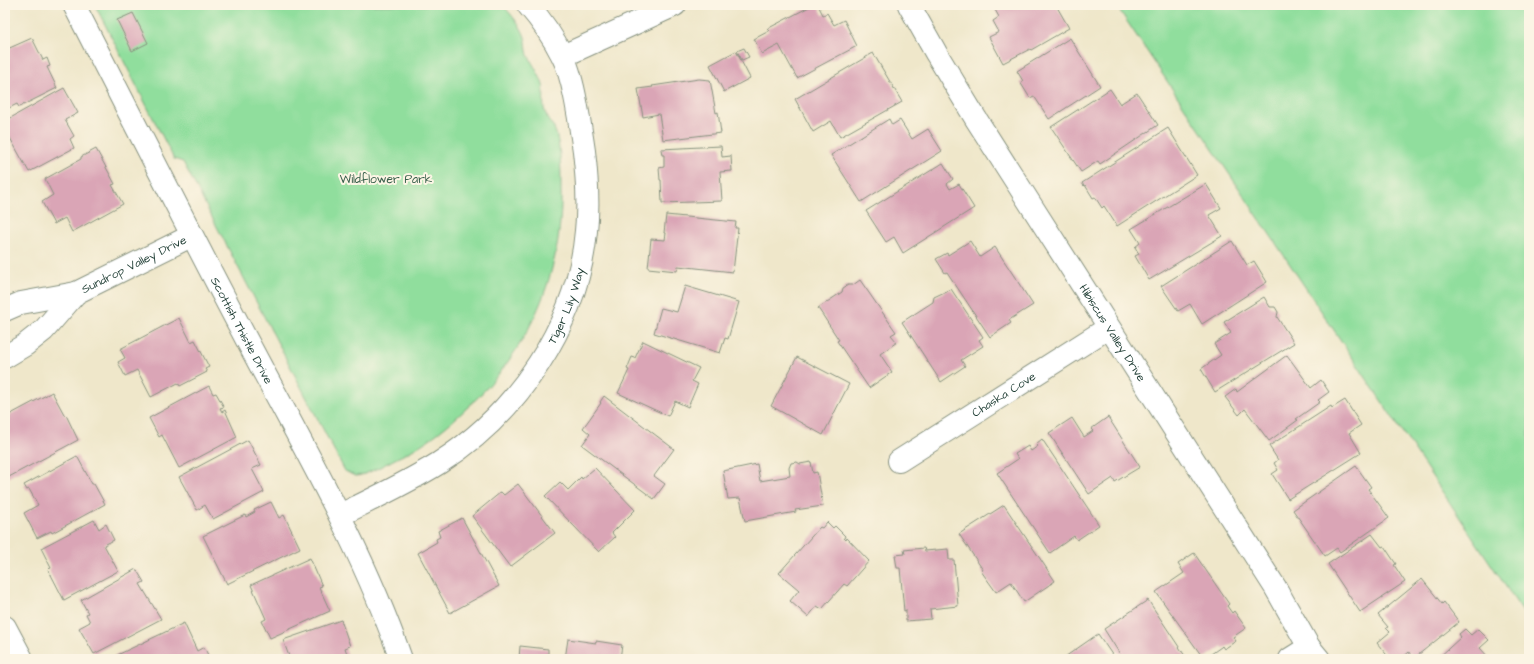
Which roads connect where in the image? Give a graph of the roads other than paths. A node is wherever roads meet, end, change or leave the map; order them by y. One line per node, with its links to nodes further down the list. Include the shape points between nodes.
1 (74, 5): 6 (street, Scottish Thistle Drive)
2 (528, 5): 5 (street, Tiger Lily Way)
3 (675, 5): 5 (street)
4 (909, 5): 9 (street, Hibiscus Valley Drive, via 976,120)
5 (563, 56): 12 (street, Tiger Lily Way, via 572,84 582,140 587,206 581,263 555,336 522,388 478,434 440,463)
6 (191, 236): 7 (street, Sundrop Valley Drive); 12 (street, Scottish Thistle Drive)
7 (76, 293): 8 (street, Sundrop Valley Drive, via 21,303); 10 (street, Sundrop Valley Drive, via 44,330)
8 (5, 310)
9 (1108, 328): 11 (street, Chaska Cove); 14 (street, Hibiscus Valley Drive, via 1275,587)
10 (5, 357)
11 (899, 461)
12 (340, 515): 16 (street, Scottish Thistle Drive, via 376,592)
13 (5, 627): 15 (street)
14 (1314, 653): 17 (street)
15 (22, 659)
16 (401, 659)
17 (1290, 659)

